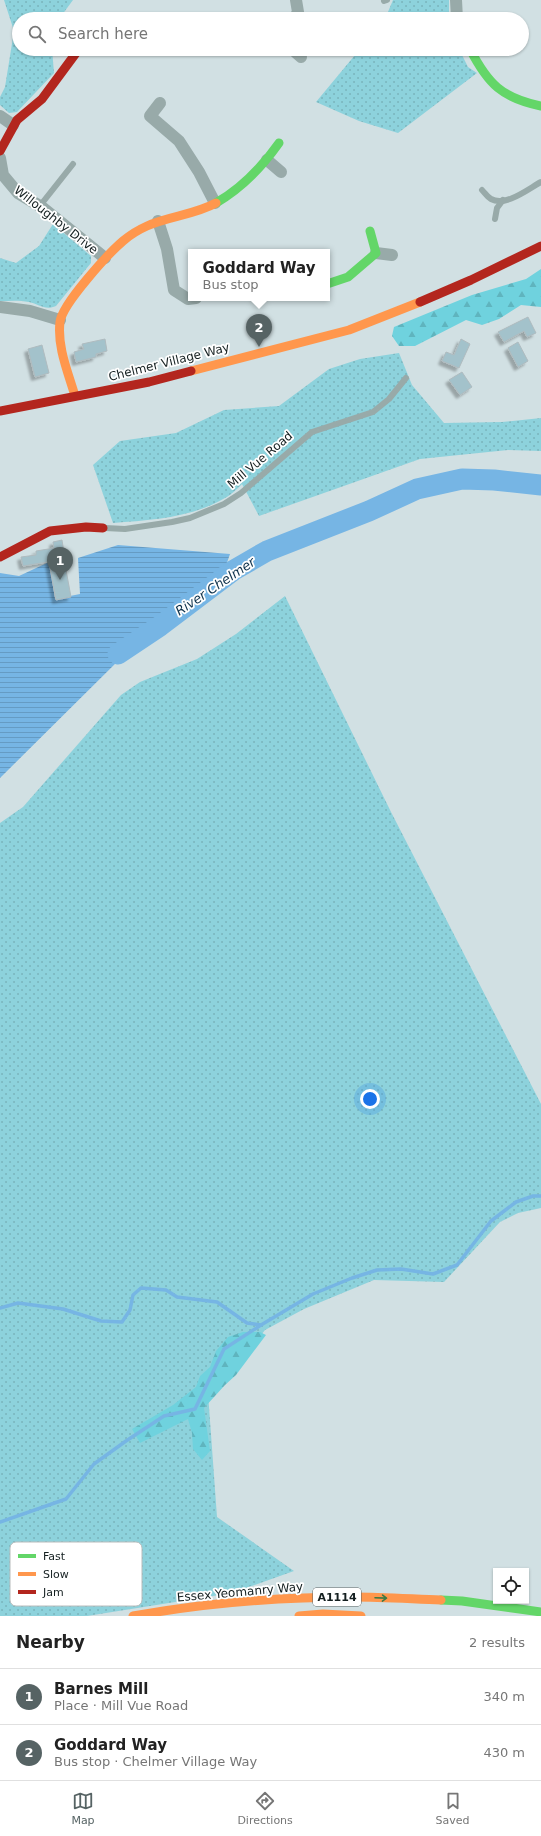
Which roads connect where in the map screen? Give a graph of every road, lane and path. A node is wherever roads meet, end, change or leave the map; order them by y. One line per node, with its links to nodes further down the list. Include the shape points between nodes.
1 (296, 0): 3 (street)
2 (456, 0): 4 (street)
3 (298, 12)
4 (457, 12)
5 (74, 56): 10 (street, via 42,98)
6 (474, 56): 8 (street, via 486,78 504,95)
7 (160, 103): 20 (street, via 150,116 179,141)
8 (541, 106)
9 (0, 116): 10 (street)
10 (13, 125): 12 (street)
11 (279, 142): 14 (street)
12 (0, 151)
13 (0, 158): 21 (street, Willoughby Drive, via 3,175 18,193)
14 (267, 160): 16 (street); 20 (street, via 238,188)
15 (73, 164): 21 (lane)
16 (281, 172)
17 (541, 182): 19 (lane, via 510,199)
18 (482, 190): 19 (lane, via 493,200)
19 (503, 200): 22 (lane)
20 (215, 203): 23 (street, via 200,210)
21 (39, 207): 28 (street, Willoughby Drive)
22 (495, 219)
23 (158, 221): 28 (street, via 132,234); 30 (street, via 167,249 174,290)
24 (370, 231): 26 (street)
25 (541, 246): 34 (street, Chelmer Village Way, via 471,280 349,330 149,382)
26 (376, 253): 27 (street); 29 (street, via 358,271 335,284)
27 (392, 255)
28 (105, 258): 32 (street, via 71,301)
29 (330, 284)
30 (188, 299)
31 (0, 307): 32 (street, via 30,311)
32 (60, 320): 34 (street, via 61,346)
33 (406, 378): 36 (lane, Mill Vue Road, via 389,399 373,412 312,432 242,493 224,504 190,518 172,522 125,529)
34 (75, 396): 35 (street, Chelmer Village Way)
35 (0, 411)
36 (103, 528): 37 (street, Mill Vue Road, via 50,531)
37 (0, 557)
38 (541, 1612): 39 (street, Essex Yeomanry Way / A1114, one-way to 38, via 177,1608 274,1599 354,1597 462,1600)
39 (133, 1616)
40 (299, 1616): 41 (street, A1114)
41 (361, 1616)

